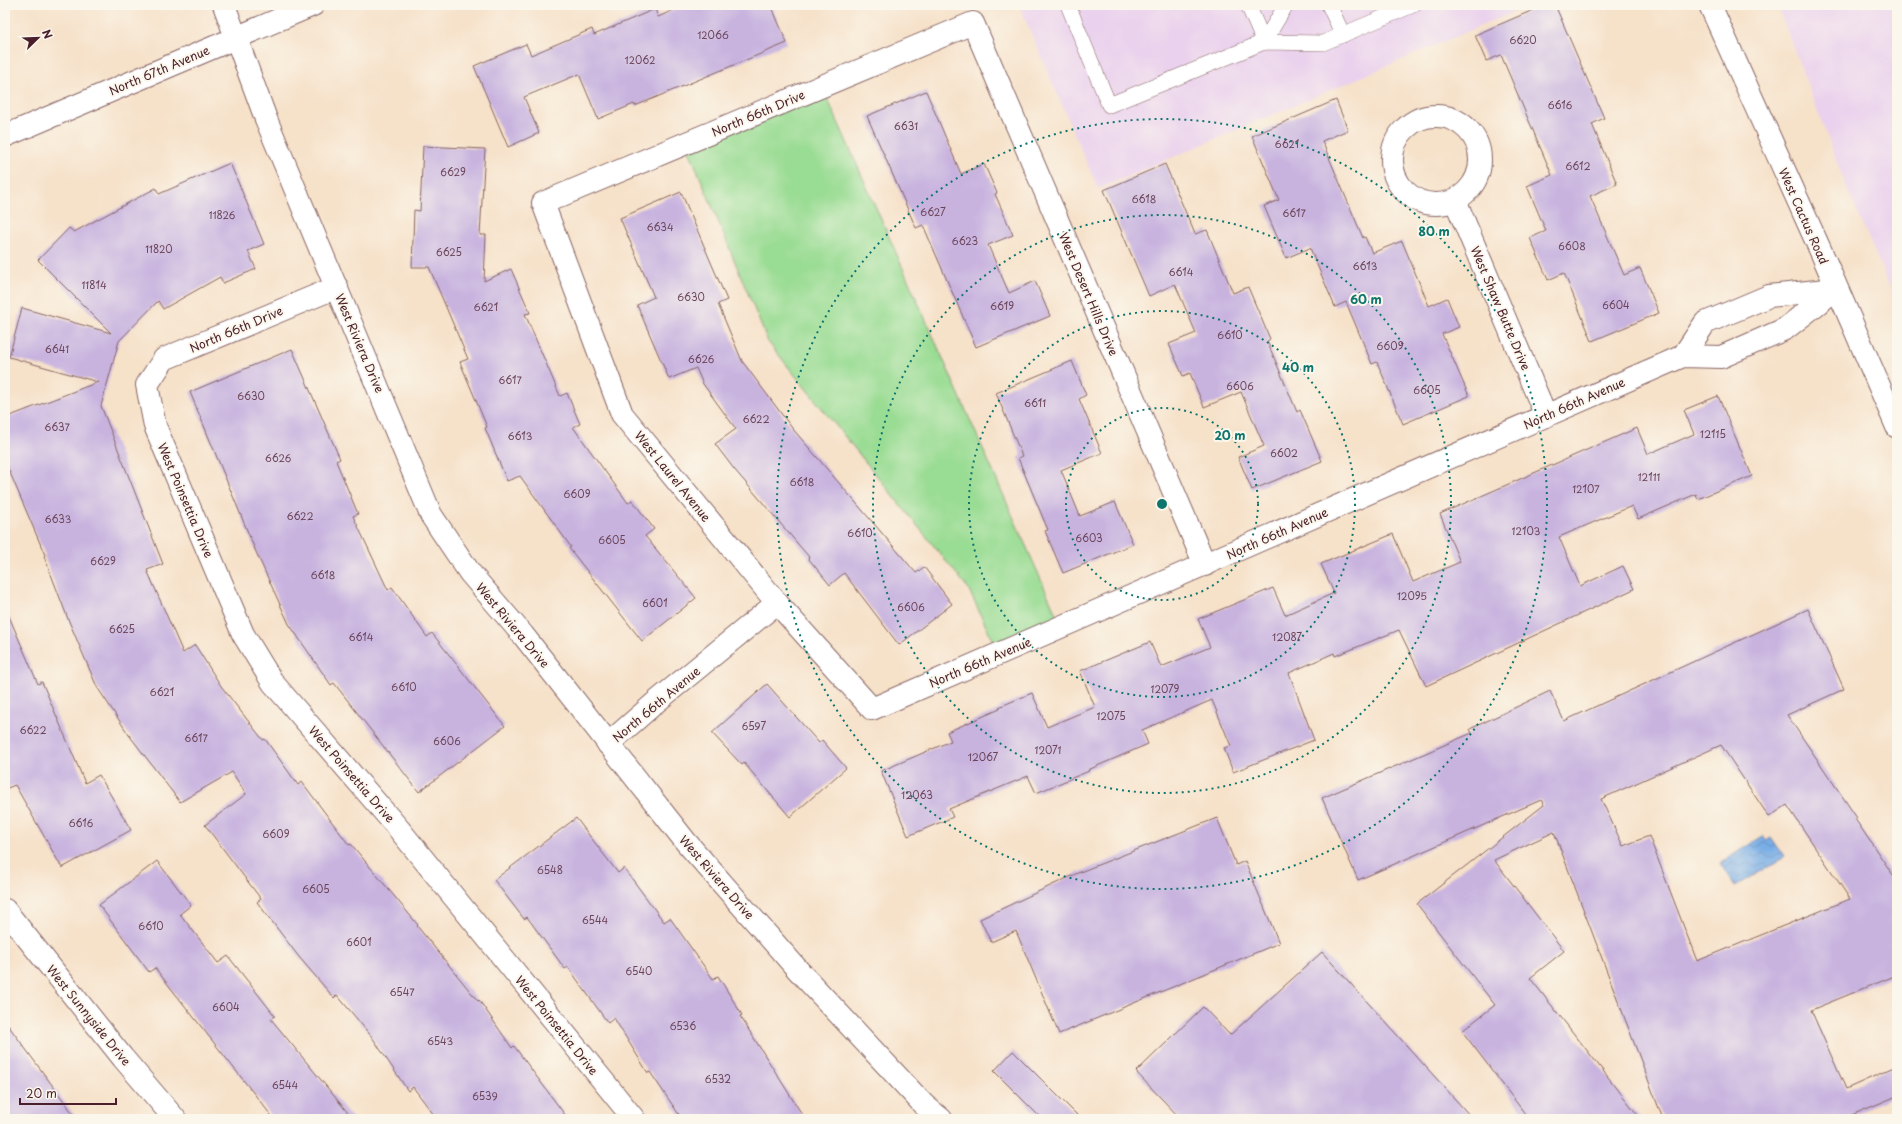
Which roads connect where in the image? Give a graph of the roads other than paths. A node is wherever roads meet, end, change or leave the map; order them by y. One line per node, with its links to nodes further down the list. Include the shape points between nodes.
1 (224, 5): 11 (street, West Riviera Drive)
2 (313, 5): 11 (street, North 67th Avenue)
3 (1068, 5): 12 (lane, via 1110,105)
4 (1248, 5): 12 (lane)
5 (1286, 5): 12 (lane)
6 (1329, 5): 10 (lane)
7 (1413, 5): 10 (lane)
8 (1710, 5): 17 (street, West Cactus Road)
9 (973, 23): 15 (street, North 66th Drive); 22 (street, West Desert Hills Drive)
10 (1343, 35): 12 (lane, via 1323,43)
11 (236, 37): 13 (street, North 67th Avenue); 16 (street, West Riviera Drive, via 266,119)
12 (1264, 42)
13 (5, 136)
14 (1455, 200): 20 (street, West Shaw Butte Drive)
15 (543, 202): 23 (street, West Laurel Avenue, via 622,414)
16 (337, 286): 19 (street, North 66th Drive, via 164,359); 25 (street, West Riviera Drive, via 432,515 470,572)
17 (1836, 288): 18 (street, North 66th Avenue, via 1785,329 1721,357); 18 (street, via 1769,296 1705,323); 21 (street, West Cactus Road)
18 (1683, 356): 20 (street, North 66th Avenue)
19 (146, 385): 28 (street, West Poinsettia Drive, via 155,426 237,620 273,683 398,828)
20 (1546, 416): 22 (street, North 66th Avenue)
21 (1897, 427)
22 (1205, 565): 24 (street, North 66th Avenue)
23 (777, 603): 24 (street, West Laurel Avenue); 25 (street, North 66th Avenue)
24 (872, 710)
25 (608, 744): 29 (street, West Riviera Drive, via 686,842 798,970 924,1105)
26 (5, 910): 27 (street, West Sunnyside Drive)
27 (175, 1119)
28 (634, 1119)
29 (941, 1119)

